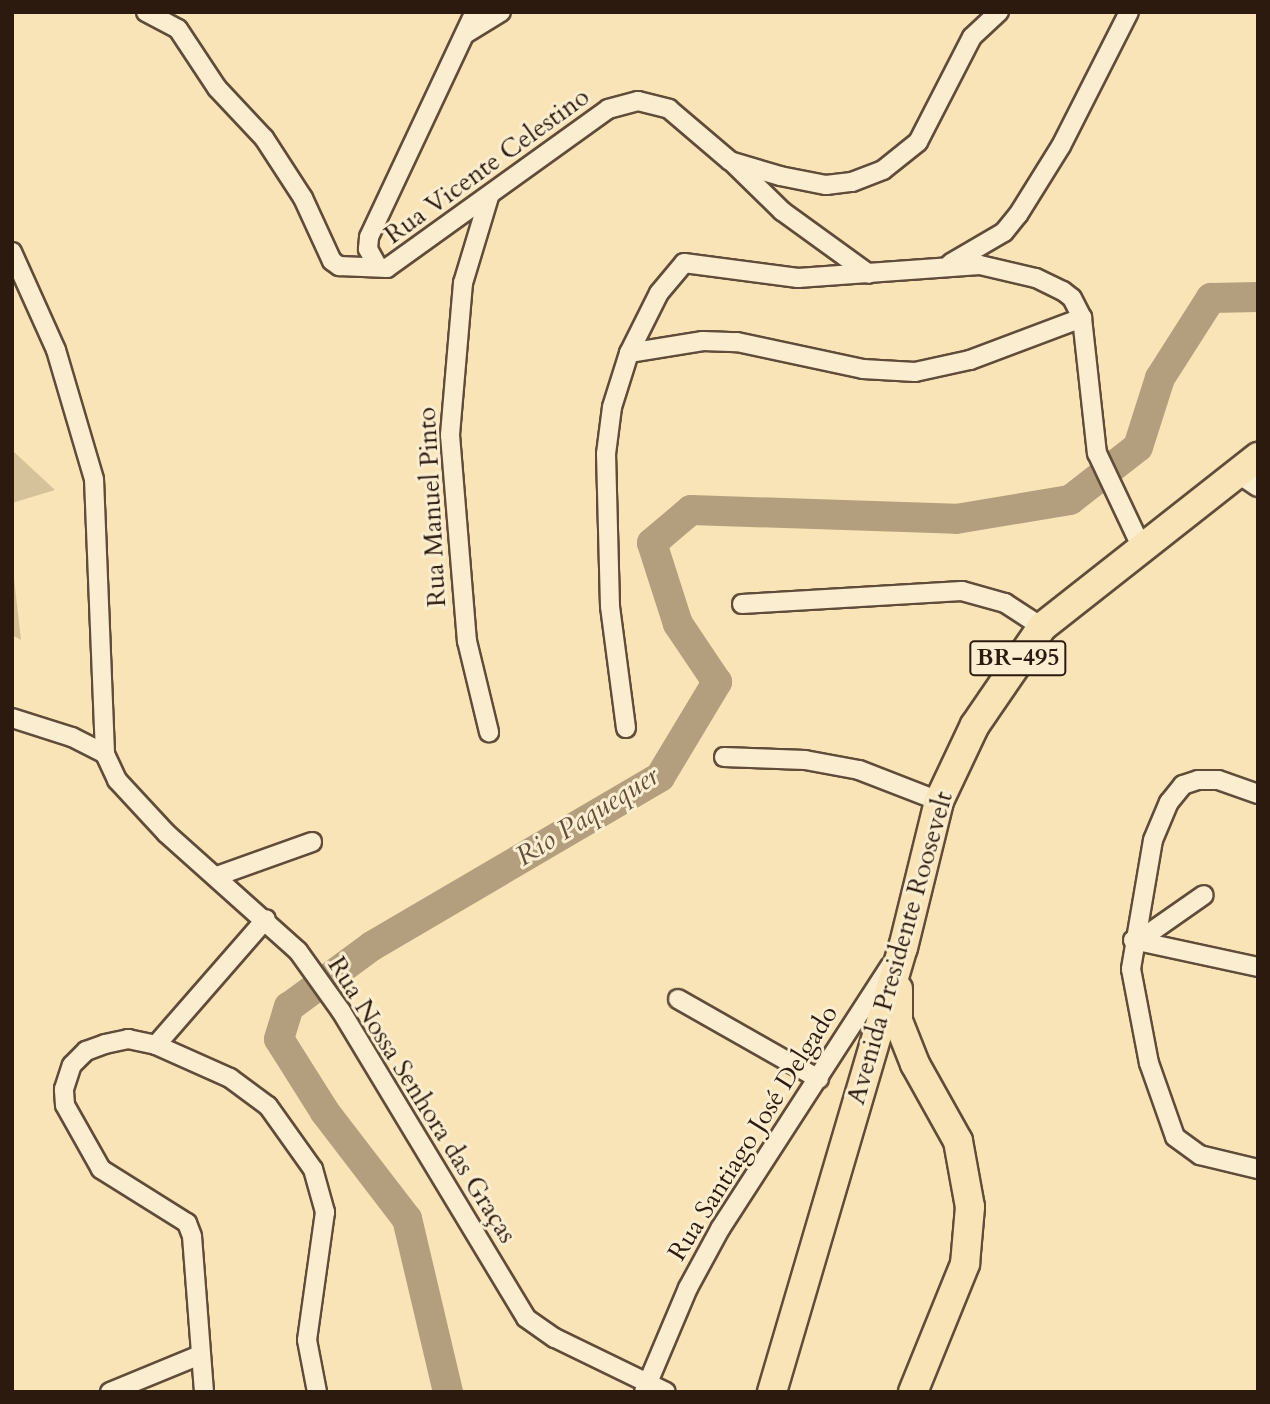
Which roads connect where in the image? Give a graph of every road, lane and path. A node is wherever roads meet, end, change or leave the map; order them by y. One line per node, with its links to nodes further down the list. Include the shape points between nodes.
1 (146, 12): 11 (street, via 178,29 216,88 264,138 303,198 332,261 339,267)
2 (475, 12): 6 (street)
3 (501, 12): 6 (street)
4 (999, 12): 7 (street, Rua Vicente Celestino, via 972,37 918,142 883,170 852,182 826,185)
5 (1129, 12): 10 (street, via 1061,146 1018,215 992,241)
6 (464, 34): 11 (street, via 369,237 368,248)
7 (730, 161): 8 (street, Rua Vicente Celestino, via 669,109 638,101 608,109); 12 (street, Rua Vicente Celestino, via 782,211)
8 (489, 197): 11 (street, Rua Vicente Celestino, via 396,265); 21 (street, Rua Manuel Pinto, via 463,283 450,435 467,641)
9 (12, 252): 22 (street, Rua Nossa Senhora das Graças, via 56,350 94,479)
10 (947, 265): 12 (street); 13 (street, via 980,265 1036,278 1072,298)
11 (379, 267)
12 (869, 274): 14 (street, via 798,278 684,263 665,283)
13 (1082, 318): 14 (street, via 970,360 915,372 863,369 737,342 703,341); 16 (street, via 1101,465)
14 (629, 353): 20 (street, via 612,407 606,454 610,606)
15 (1251, 472): 16 (main road, Avenida Presidente Roosevelt / BR-495)
16 (1141, 546): 18 (main road, Avenida Presidente Roosevelt / BR-495)
17 (741, 604): 18 (street, via 962,592 1005,603)
18 (1042, 627): 25 (main road, Avenida Presidente Roosevelt / BR-495, via 975,725)
19 (12, 718): 22 (street, via 72,737)
20 (625, 728)
21 (489, 732)
22 (105, 754): 27 (street, Rua Nossa Senhora das Graças, via 128,796)
23 (724, 757): 25 (street, via 805,760 859,770)
24 (1258, 794): 30 (street, via 1217,780 1183,785 1169,802 1153,840)
25 (939, 801): 31 (main road, Avenida Presidente Roosevelt / BR-495)
26 (312, 842): 27 (street)
27 (217, 876): 29 (street, Rua Nossa Senhora das Graças)
28 (1204, 895): 30 (street)
29 (266, 919): 34 (street); 40 (street, Rua Nossa Senhora das Graças, via 298,951 341,1011 526,1318)
30 (1135, 940): 32 (street); 38 (street, via 1134,999 1149,1063 1175,1137 1200,1156)
31 (903, 948): 35 (main road, BR-495, via 898,1021); 36 (main road, Avenida Presidente Roosevelt / BR-495); 37 (street, Rua Santiago José Delgado)
32 (1258, 967)
33 (678, 999): 37 (street)
34 (156, 1045): 39 (street, via 128,1039 86,1051 67,1078 65,1105 101,1169 187,1223 192,1236); 43 (street, via 230,1078 258,1099 313,1169 325,1212 307,1340)
35 (915, 1064): 36 (main road, via 902,1049 887,1043); 46 (main road, BR-495, via 958,1141 971,1207 965,1264)
36 (867, 1069): 45 (main road, Avenida Presidente Roosevelt / BR-495)
37 (819, 1079): 40 (street, Rua Santiago José Delgado, via 719,1229)
38 (1258, 1169)
39 (200, 1355): 41 (street); 42 (street)
40 (645, 1387): 44 (street, Rua Nossa Senhora das Graças)
41 (110, 1392)
42 (204, 1392)
43 (317, 1392)
44 (666, 1392)
45 (772, 1392)
46 (913, 1392)

